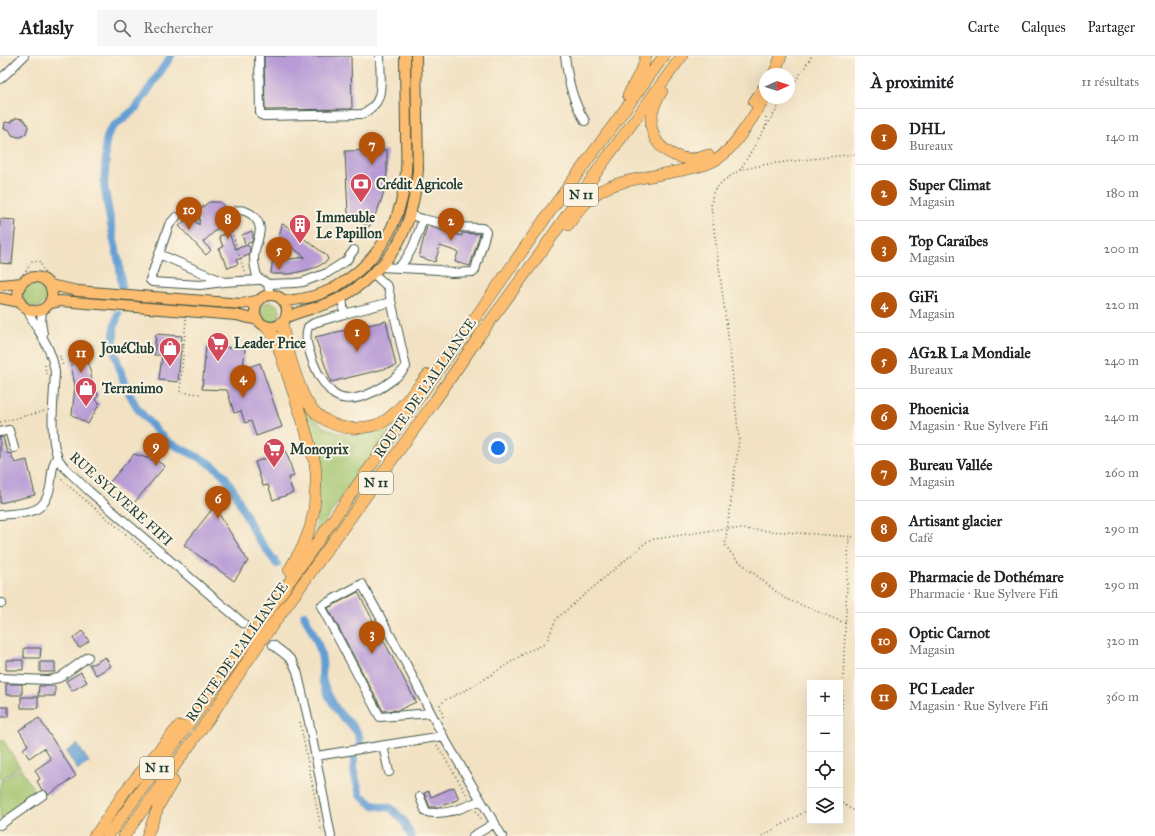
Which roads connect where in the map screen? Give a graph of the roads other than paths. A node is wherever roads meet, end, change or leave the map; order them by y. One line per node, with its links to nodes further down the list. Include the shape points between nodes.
1 (24, 56): 14 (street)
2 (258, 56): 3 (street, via 260,113 264,116 363,114 378,100)
3 (380, 56)
4 (405, 56): 37 (main road, via 406,171 399,212 393,226 371,258 342,283 318,296)
5 (416, 56): 19 (main road, via 418,170)
6 (565, 56): 17 (street, via 570,90)
7 (646, 56): 18 (highway, via 643,67)
8 (664, 56): 18 (highway, ROUTE DE L'ALLIANCE / N 11)
9 (683, 56): 15 (highway, via 658,99 652,116 655,138 671,154 688,159 703,158 712,154 722,146); 44 (highway, ROUTE DE L'ALLIANCE / N 11)
10 (781, 56): 12 (highway)
11 (786, 56): 13 (highway)
12 (776, 68)
13 (782, 68)
14 (0, 79)
15 (759, 94)
16 (761, 104): 44 (highway, via 739,136 718,158 694,168 621,183 598,193 574,217 503,312)
17 (585, 121)
18 (604, 138): 46 (highway, ROUTE DE L'ALLIANCE / N 11)
19 (410, 215): 22 (street); 26 (main road, via 397,245)
20 (176, 217): 24 (street, via 169,225)
21 (232, 217): 27 (street, via 236,211 242,210 252,215 259,225 260,233 254,258)
22 (423, 220): 25 (street, via 414,246); 25 (street, via 456,228 484,229 486,232 474,272 451,273)
23 (354, 250): 30 (street, via 346,261 327,273 304,282)
24 (159, 254): 28 (street); 28 (street, via 150,280 152,282 200,285)
25 (399, 267): 26 (street)
26 (377, 270): 34 (main road); 38 (street, via 388,287)
27 (258, 280): 28 (street); 30 (street)
28 (224, 282)
29 (22, 283): 31 (main road); 32 (main road, via 36,277); 39 (main road, via 18,297)
30 (268, 284): 33 (street)
31 (0, 285)
32 (50, 285): 36 (main road, via 78,291 242,304); 40 (main road, via 52,294)
33 (270, 296): 36 (main road); 37 (main road)
34 (342, 297): 41 (street); 42 (main road, via 313,309 292,314)
35 (0, 298): 39 (main road)
36 (260, 300): 43 (main road, via 255,310)
37 (283, 301): 42 (main road, via 286,315)
38 (391, 302): 41 (street); 41 (street, via 406,367 382,388 360,397 344,399 334,394 319,378 307,346 306,331 308,326 314,323)
39 (23, 306): 40 (main road, via 32,311); 45 (street, RUE SYLVERE FIFI)
40 (46, 306): 43 (main road, via 61,301 236,315); 45 (street, RUE SYLVERE FIFI, via 41,322)
41 (344, 314)
42 (283, 320): 43 (main road, via 279,325 272,327); 46 (highway, via 284,340 308,404 320,416 345,428 371,426 395,414 437,363)
43 (261, 323): 51 (highway, via 274,336 292,386 312,452 316,483 310,528 303,546)
44 (480, 335): 57 (highway, ROUTE DE L'ALLIANCE / N 11)
45 (43, 338): 49 (street, RUE SYLVERE FIFI, via 54,363 53,429)
46 (457, 344): 51 (highway, ROUTE DE L'ALLIANCE / N 11)
47 (0, 432): 48 (street, via 10,430)
48 (14, 448)
49 (57, 457): 50 (street, via 48,496 42,505 28,512); 52 (street, RUE SYLVERE FIFI, via 75,478)
50 (0, 514)
51 (266, 613): 56 (highway, ROUTE DE L'ALLIANCE / N 11)
52 (243, 623)
53 (273, 645): 61 (street, via 292,661 297,671)
54 (88, 657): 55 (street, via 60,678)
55 (0, 678)
56 (206, 700): 68 (highway, via 179,726 126,790); 69 (highway, ROUTE DE L'ALLIANCE / N 11)
57 (215, 710): 70 (highway, ROUTE DE L'ALLIANCE / N 11); 71 (highway, via 205,736 159,805)
58 (431, 713): 58 (street, via 362,584 321,606 380,718); 59 (street)
59 (443, 736): 60 (street); 65 (street)
60 (383, 746): 61 (street); 62 (street)
61 (316, 756): 72 (street)
62 (389, 772)
63 (43, 795): 67 (street)
64 (420, 797): 65 (street, via 426,812 434,814 454,812)
65 (481, 800): 66 (street)
66 (494, 823): 73 (street); 74 (street)
67 (0, 825)
68 (94, 836)
69 (108, 836)
70 (124, 836)
71 (147, 836)
72 (331, 836)
73 (473, 836)
74 (502, 836)

